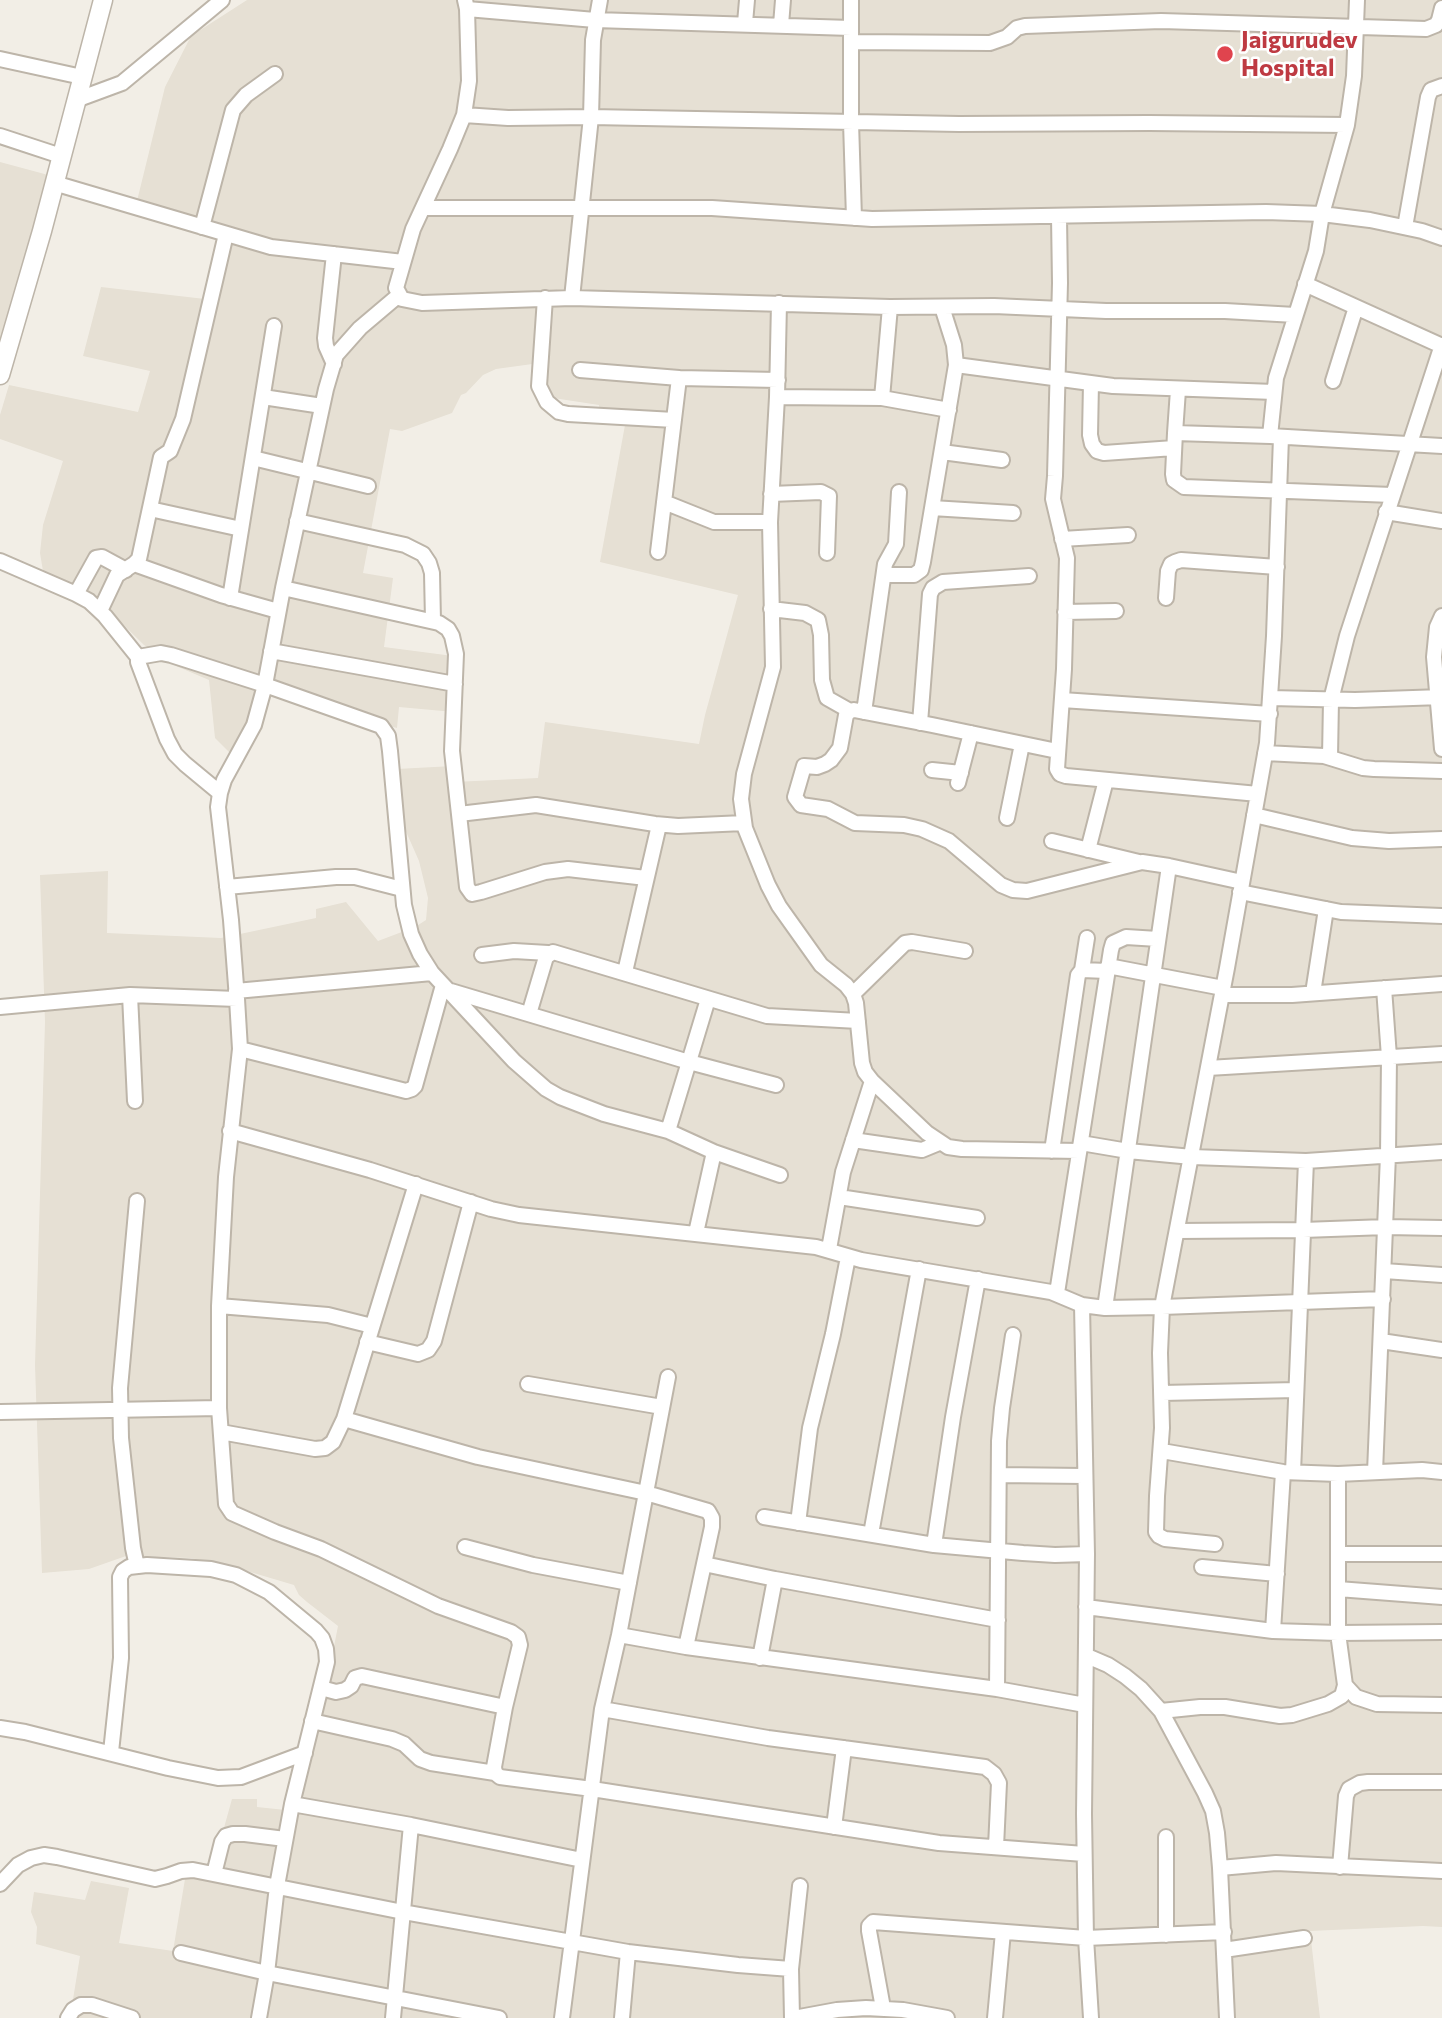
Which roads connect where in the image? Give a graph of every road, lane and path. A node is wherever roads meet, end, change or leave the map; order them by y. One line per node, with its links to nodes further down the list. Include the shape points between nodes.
1 (103, 0): 17 (street)
2 (222, 0): 19 (street, via 130,77)
3 (600, 0): 10 (street)
4 (747, 0): 11 (street)
5 (783, 0): 12 (street)
6 (851, 0): 14 (street)
7 (1357, 0): 13 (street)
8 (466, 4): 10 (street); 20 (street, via 469,81)
9 (1442, 8): 13 (street, via 1432,28)
10 (595, 20): 11 (street); 21 (street)
11 (745, 23): 12 (street)
12 (781, 25): 14 (street)
13 (1357, 26): 14 (street, via 1145,21 1025,26 990,43); 23 (street)
14 (851, 35): 22 (street)
15 (0, 60): 17 (street)
16 (275, 74): 32 (street, via 233,110)
17 (82, 76): 19 (street)
18 (1442, 86): 33 (street, via 1431,89 1428,97)
19 (76, 100): 25 (street)
20 (464, 115): 21 (street); 27 (street)
21 (591, 117): 22 (street); 28 (street)
22 (851, 122): 23 (street); 31 (street)
23 (1347, 125): 29 (street)
24 (0, 136): 25 (street)
25 (61, 156): 26 (street)
26 (54, 183): 32 (street); 53 (street)
27 (424, 208): 28 (street); 37 (street)
28 (583, 208): 31 (street, via 712,208); 41 (street)
29 (1322, 214): 30 (street); 33 (street); 38 (street)
30 (1059, 217): 31 (street); 46 (street)
31 (854, 218)
32 (201, 227): 34 (street)
33 (1405, 227): 35 (street)
34 (226, 234): 36 (street, via 271,247); 83 (street, via 183,419 170,451 161,457)
35 (1442, 238)
36 (334, 254): 37 (street); 50 (street, via 326,338)
37 (403, 262): 39 (street, via 396,288)
38 (1306, 284): 45 (street); 47 (street)
39 (399, 295): 40 (street, via 422,303); 50 (street, via 348,340)
40 (545, 298): 41 (street); 66 (street, via 539,386 547,402 568,414)
41 (572, 298): 42 (street)
42 (779, 303): 43 (street); 56 (street)
43 (890, 307): 44 (street); 63 (street)
44 (942, 307): 46 (street); 51 (street)
45 (1356, 307): 49 (street); 57 (street)
46 (1059, 309): 47 (street); 55 (street)
47 (1295, 315): 60 (street)
48 (274, 326): 61 (street)
49 (1442, 345): 69 (street)
50 (334, 364): 64 (street)
51 (956, 365): 55 (street); 65 (street)
52 (580, 370): 54 (street)
53 (0, 375)
54 (679, 378): 56 (street); 66 (street)
55 (1056, 378): 58 (street); 91 (street, via 1053,499)
56 (778, 380): 62 (street)
57 (1333, 380)
58 (1091, 383): 59 (street); 71 (street, via 1090,435 1097,451)
59 (1178, 390): 60 (street); 67 (street)
60 (1274, 392): 68 (street)
61 (263, 397): 64 (street); 73 (street)
62 (778, 397): 63 (street); 79 (street)
63 (883, 398): 65 (street)
64 (322, 406): 75 (street)
65 (949, 410): 72 (street)
66 (674, 420): 81 (street)
67 (1175, 433): 68 (street); 71 (street)
68 (1276, 437): 69 (street); 77 (street)
69 (1409, 445): 70 (street); 80 (street)
70 (1442, 446)
71 (1174, 448): 77 (street, via 1174,480 1184,487)
72 (942, 452): 74 (street); 82 (street)
73 (253, 458): 75 (street); 89 (street)
74 (1002, 460)
75 (308, 472): 76 (street); 86 (street)
76 (368, 486)
77 (1279, 490): 80 (street); 96 (street)
78 (899, 492): 97 (street, via 896,544)
79 (771, 494): 88 (street); 93 (street, via 821,492 829,496)
80 (1392, 495): 84 (street)
81 (664, 502): 88 (street, via 714,522); 92 (street)
82 (932, 508): 85 (street); 97 (street, via 918,574)
83 (150, 509): 89 (street); 95 (street, via 139,559)
84 (1386, 512): 87 (street); 117 (street, via 1346,636)
85 (1013, 513)
86 (297, 521): 99 (street); 109 (street, via 405,545 423,554 432,573)
87 (1442, 521)
88 (770, 522): 103 (street)
89 (242, 529): 101 (street)
90 (1128, 536): 91 (street)
91 (1062, 539): 107 (street, via 1067,558)
92 (657, 552)
93 (827, 553)
94 (0, 561): 100 (street)
95 (130, 567): 100 (street, via 96,558); 101 (street); 104 (street, via 117,575)
96 (1277, 567): 102 (street, via 1181,560 1168,571); 115 (street)
97 (884, 575): 118 (street)
98 (1028, 576): 120 (street, via 943,582 933,588)
99 (283, 588): 105 (street); 109 (street)
100 (76, 593): 104 (street)
101 (230, 598): 105 (street)
102 (1166, 598)
103 (771, 608): 118 (street, via 805,613 818,620 827,698); 135 (street, via 773,667 744,774)
104 (100, 611): 111 (street)
105 (278, 611): 110 (street)
106 (1116, 611): 107 (street)
107 (1065, 612): 116 (street)
108 (1442, 616): 114 (street, via 1434,657)
109 (433, 621): 112 (street, via 452,636)
110 (271, 651): 112 (street); 113 (street)
111 (138, 657): 113 (street, via 162,653); 130 (street, via 175,754)
112 (455, 684): 132 (street, via 452,751)
113 (265, 685): 130 (street, via 254,725); 145 (street, via 385,730)
114 (1440, 697): 117 (street); 123 (street)
115 (1271, 698): 117 (street); 119 (street)
116 (1062, 700): 119 (street); 124 (street)
117 (1331, 700): 126 (street)
118 (857, 711): 120 (street); 140 (street, via 846,715 840,748 831,760 803,768 795,797 801,805 828,808 855,823 922,829 949,841 1013,890 1027,891)
119 (1270, 714): 125 (street)
120 (920, 723): 121 (street)
121 (971, 733): 122 (street); 127 (street, via 960,778)
122 (1022, 744): 124 (street); 134 (street)
123 (1442, 749)
124 (1057, 751): 129 (street, via 1060,775)
125 (1265, 753): 126 (street); 131 (street)
126 (1330, 757): 128 (street, via 1363,768)
127 (932, 770)
128 (1442, 771)
129 (1106, 780): 131 (street); 139 (street)
130 (220, 793): 143 (street)
131 (1258, 794): 133 (street)
132 (459, 814): 136 (street, via 536,805); 142 (street, via 467,887 472,894 568,869)
133 (1254, 816): 137 (street, via 1352,838); 144 (street)
134 (1007, 818)
135 (744, 823): 136 (street); 163 (street, via 779,906 821,965)
136 (659, 825): 142 (street)
137 (1442, 839)
138 (1052, 841): 139 (street)
139 (1088, 850): 140 (street)
140 (1142, 862): 141 (street)
141 (1169, 866): 144 (street); 149 (street)
142 (646, 878): 155 (street)
143 (227, 887): 145 (street, via 355,877); 165 (street)
144 (1241, 887): 146 (street); 161 (street)
145 (402, 889): 156 (street, via 411,934)
146 (1326, 909): 147 (street); 162 (street)
147 (1442, 916)
148 (1087, 938): 154 (street)
149 (1158, 939): 153 (street, via 1119,939 1113,943); 157 (street)
150 (965, 951): 163 (street, via 905,943)
151 (548, 953): 152 (street); 155 (street); 168 (street)
152 (481, 955)
153 (1108, 969): 154 (street); 157 (street); 182 (street)
154 (1082, 970): 184 (street)
155 (625, 972): 166 (street)
156 (432, 973): 159 (street); 165 (street)
157 (1152, 974): 161 (street); 183 (street)
158 (1442, 984): 160 (street)
159 (446, 988): 168 (street); 170 (street, via 415,1086 406,1091); 179 (street, via 513,1061 546,1089 604,1114)
160 (1384, 988): 162 (street); 172 (street)
161 (1222, 992): 162 (street); 174 (street)
162 (1313, 993)
163 (853, 994): 169 (street)
164 (130, 995): 165 (street); 167 (street); 177 (street)
165 (236, 995): 170 (street)
166 (708, 999): 169 (street, via 767,1016); 173 (street)
167 (0, 1007)
168 (529, 1014): 173 (street)
169 (858, 1021): 175 (street, via 862,1063)
170 (240, 1049): 178 (street)
171 (1442, 1054): 172 (street)
172 (1389, 1058): 174 (street); 187 (street)
173 (689, 1062): 176 (street); 179 (street)
174 (1208, 1068): 188 (street)
175 (872, 1081): 180 (street); 181 (street)
176 (775, 1085)
177 (135, 1101)
178 (230, 1131): 191 (street); 211 (street)
179 (668, 1131): 185 (street)
180 (853, 1140): 181 (street, via 922,1150); 192 (street)
181 (939, 1143): 184 (street, via 954,1148)
182 (1080, 1147): 183 (street); 184 (street); 207 (street)
183 (1128, 1150): 188 (street); 213 (street)
184 (1052, 1151)
185 (714, 1152): 190 (street); 200 (street)
186 (1442, 1152): 187 (street)
187 (1388, 1155): 189 (street); 196 (street)
188 (1192, 1157): 189 (street); 199 (street)
189 (1306, 1161): 198 (street)
190 (780, 1175)
191 (416, 1184): 194 (street); 214 (street)
192 (839, 1197): 195 (street); 201 (street)
193 (137, 1200): 225 (street, via 121,1363)
194 (471, 1202): 200 (street, via 540,1218); 217 (street, via 428,1350 418,1354)
195 (977, 1218)
196 (1386, 1227): 197 (street); 198 (street); 204 (street)
197 (1442, 1228)
198 (1303, 1230): 199 (street); 209 (street)
199 (1178, 1231): 212 (street)
200 (696, 1233): 201 (street)
201 (829, 1249): 202 (street)
202 (848, 1257): 203 (street); 238 (street, via 810,1428)
203 (919, 1269): 206 (street); 239 (street)
204 (1384, 1271): 205 (street); 208 (street)
205 (1442, 1275)
206 (978, 1279): 207 (street); 241 (street)
207 (1057, 1293): 210 (street)
208 (1383, 1299): 209 (street); 216 (street)
209 (1300, 1303): 212 (street); 221 (street)
210 (1082, 1304): 213 (street); 235 (street)
211 (219, 1306): 214 (street, via 328,1315); 224 (street)
212 (1162, 1307): 213 (street); 222 (street)
213 (1105, 1308)
214 (372, 1326): 217 (street)
215 (1013, 1335): 234 (street, via 1002,1408)
216 (1381, 1341): 218 (street); 231 (street)
217 (367, 1342): 227 (street)
218 (1442, 1350)
219 (668, 1377): 223 (street)
220 (528, 1384): 223 (street)
221 (1296, 1390): 222 (street); 230 (street)
222 (1162, 1393): 229 (street)
223 (663, 1407): 236 (street)
224 (219, 1408): 225 (street); 228 (street)
225 (121, 1411): 226 (street); 248 (street)
226 (0, 1412)
227 (344, 1419): 228 (street, via 333,1442 315,1449); 236 (street, via 478,1457)
228 (221, 1432): 269 (street, via 226,1504 232,1513 518,1637)
229 (1162, 1451): 230 (street); 240 (street, via 1156,1532 1165,1539)
230 (1288, 1472): 233 (street); 250 (street)
231 (1375, 1472): 232 (street); 233 (street)
232 (1442, 1472)
233 (1338, 1474): 245 (street)
234 (999, 1475): 235 (street); 243 (street)
235 (1084, 1476): 244 (street)
236 (646, 1493): 247 (street, via 711,1514); 252 (street)
237 (764, 1517): 238 (street)
238 (797, 1522): 239 (street)
239 (871, 1534): 241 (street)
240 (1215, 1544)
241 (934, 1545): 243 (street)
242 (465, 1547): 252 (street)
243 (1000, 1552): 244 (street); 256 (street)
244 (1087, 1554): 255 (street)
245 (1338, 1554): 246 (street); 253 (street)
246 (1442, 1555)
247 (704, 1564): 251 (street); 261 (street)
248 (137, 1566): 265 (street, via 211,1569 236,1575 269,1592 322,1638 327,1662); 275 (street, via 129,1567 120,1577 121,1658)
249 (1202, 1567): 250 (street)
250 (1277, 1574): 257 (street)
251 (775, 1580): 256 (street); 263 (street)
252 (629, 1583): 260 (street)
253 (1338, 1589): 254 (street); 259 (street)
254 (1442, 1597)
255 (1086, 1607): 257 (street); 262 (street)
256 (998, 1620): 266 (street)
257 (1273, 1631): 259 (street)
258 (1442, 1632): 259 (street)
259 (1338, 1633): 264 (street)
260 (619, 1635): 261 (street); 270 (street)
261 (686, 1647): 263 (street)
262 (1087, 1656): 267 (street); 271 (street, via 1125,1676)
263 (760, 1658): 266 (street)
264 (1345, 1685): 268 (street, via 1356,1697 1377,1704); 271 (street, via 1342,1696 1328,1704 1292,1715 1225,1707)
265 (321, 1688): 269 (street, via 345,1690 362,1676); 272 (street)
266 (997, 1689): 267 (street)
267 (1085, 1705): 286 (street)
268 (1442, 1705)
269 (505, 1707): 277 (street)
270 (602, 1709): 274 (street); 279 (street)
271 (1161, 1711): 289 (street, via 1213,1811)
272 (312, 1721): 276 (street); 277 (street, via 392,1739 431,1763)
273 (0, 1728): 275 (street)
274 (844, 1748): 282 (street); 285 (street, via 985,1767 999,1783)
275 (111, 1752): 276 (street, via 218,1778 241,1777)
276 (305, 1753): 280 (street)
277 (495, 1773): 279 (street)
278 (1442, 1782): 288 (street, via 1368,1782 1349,1789)
279 (592, 1789): 282 (street); 287 (street)
280 (292, 1804): 281 (street); 284 (street)
281 (411, 1825): 287 (street); 295 (street)
282 (834, 1827): 285 (street)
283 (1166, 1837): 298 (street)
284 (285, 1839): 291 (street, via 226,1836); 293 (street)
285 (996, 1847): 286 (street)
286 (1084, 1854): 299 (street)
287 (582, 1860): 301 (street)
288 (1340, 1867): 289 (street, via 1276,1863); 290 (street)
289 (1220, 1868): 296 (street)
290 (1442, 1871)
291 (214, 1874): 292 (street, via 193,1870 155,1878 44,1855 18,1865); 293 (street)
292 (0, 1884)
293 (276, 1886): 295 (street); 306 (street)
294 (800, 1886): 305 (street)
295 (403, 1912): 301 (street); 307 (street)
296 (1224, 1931): 298 (street); 302 (street)
297 (1003, 1932): 299 (street); 308 (street, via 873,1922 869,1931); 318 (street)
298 (1166, 1935): 299 (street)
299 (1086, 1938): 319 (street)
300 (1304, 1938): 302 (street)
301 (571, 1940): 303 (street); 314 (street)
302 (1224, 1950): 320 (street)
303 (628, 1952): 305 (street); 315 (street)
304 (181, 1953): 306 (street)
305 (791, 1969): 316 (street)
306 (267, 1973): 307 (street); 311 (street)
307 (396, 1999): 312 (street); 313 (street)
308 (883, 2008): 316 (street); 317 (street)
309 (68, 2018): 310 (street, via 81,2005)
310 (132, 2018)
311 (259, 2018)
312 (393, 2018)
313 (499, 2018)
314 (562, 2018)
315 (622, 2018)
316 (793, 2018)
317 (947, 2018)
318 (995, 2018)
319 (1091, 2018)
320 (1227, 2018)

